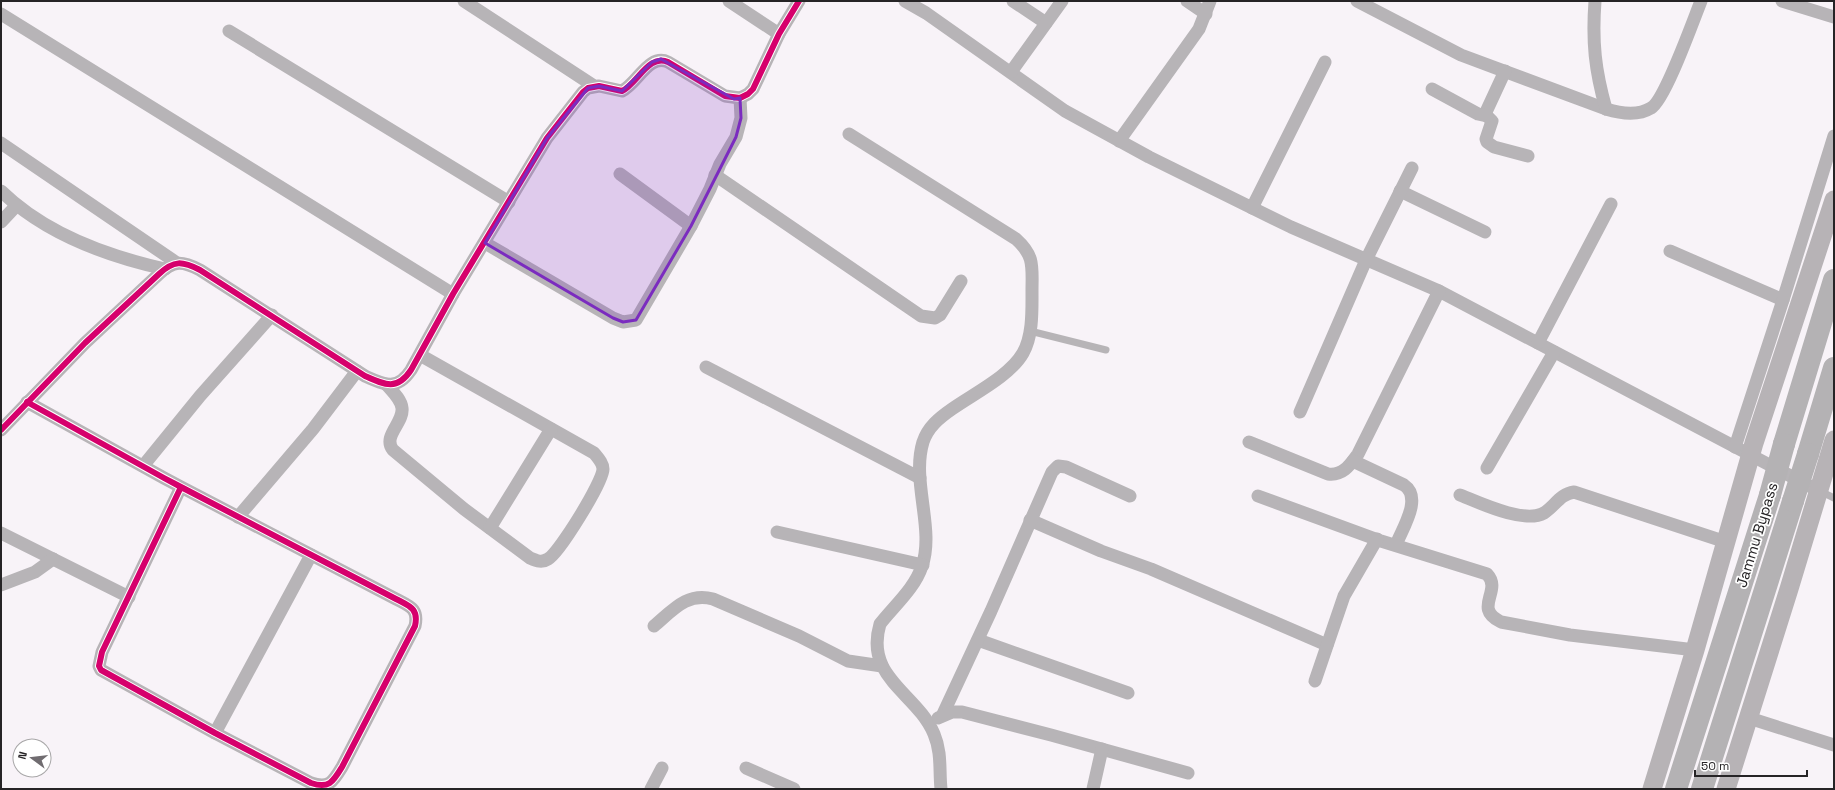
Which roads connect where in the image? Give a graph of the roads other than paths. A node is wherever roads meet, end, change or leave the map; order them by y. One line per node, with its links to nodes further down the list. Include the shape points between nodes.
1 (464, 1): 22 (street)
2 (729, 1): 18 (street)
3 (799, 1): 18 (street)
4 (905, 1): 21 (street)
5 (1013, 1): 16 (street)
6 (1062, 1): 16 (street)
7 (1187, 1): 14 (street)
8 (1210, 1): 14 (street)
9 (1357, 1): 20 (street, via 1461,55)
10 (1595, 1): 25 (street, via 1594,58)
11 (1701, 1): 25 (street, via 1657,103 1651,108 1634,112)
12 (1782, 1): 15 (street)
13 (1, 14): 53 (street)
14 (1206, 14): 29 (street)
15 (1834, 17)
16 (1046, 23): 21 (street)
17 (229, 31): 38 (street)
18 (779, 34): 24 (street, via 753,89)
19 (1325, 62): 41 (street)
20 (1505, 71): 25 (street); 26 (street, via 1487,109)
21 (1011, 72): 29 (street, via 1065,111)
22 (594, 86): 24 (street, via 622,91 652,62 661,60 725,96); 38 (street, via 583,92 547,138)
23 (1432, 89): 26 (street, via 1478,114)
24 (740, 98): 34 (street, via 739,128)
25 (1606, 109)
26 (1487, 116): 31 (street, via 1492,121 1486,139 1489,145)
27 (850, 134): 56 (street, via 948,195 1023,246 1032,262)
28 (1834, 136): 54 (street)
29 (1119, 141): 41 (street)
30 (1, 143): 48 (street)
31 (1528, 156)
32 (1412, 168): 36 (street)
33 (620, 174): 43 (street)
34 (715, 175): 43 (street); 51 (street, via 921,316 935,318 940,315)
35 (1, 191): 40 (street)
36 (1400, 191): 44 (street); 47 (street)
37 (1834, 200): 71 (street)
38 (509, 202): 45 (street)
39 (1611, 204): 57 (street)
40 (16, 206): 42 (street); 49 (street, via 86,245 140,263)
41 (1252, 208): 47 (street)
42 (1, 222)
43 (691, 226): 45 (street, via 636,320 630,322 613,318)
44 (1485, 232)
45 (485, 243): 53 (street)
46 (1670, 251): 54 (street)
47 (1366, 260): 52 (street); 66 (street)
48 (177, 263): 49 (street); 55 (street, via 200,270)
49 (165, 268): 65 (street)
50 (1834, 280): 115 (highway, Jammu Bypass, bridge, via 1770,495)
51 (961, 281)
52 (1439, 291): 57 (street); 72 (street)
53 (453, 294): 60 (street)
54 (1783, 300): 71 (street)
55 (272, 315): 63 (street); 73 (street, via 200,396)
56 (1030, 331): 58 (lane); 75 (street, via 1023,353 1015,363 933,424 923,443)
57 (1538, 344): 59 (street)
58 (1106, 350)
59 (1554, 352): 71 (street); 74 (street)
60 (420, 355): 64 (street, via 402,382); 67 (street)
61 (706, 367): 75 (street)
62 (1834, 368): 116 (highway, Jammu Bypass, bridge)
63 (357, 371): 64 (street); 81 (street, via 313,429)
64 (386, 384): 83 (street, via 402,408 390,438 391,446)
65 (27, 402): 68 (street); 73 (street)
66 (1300, 412)
67 (550, 429): 83 (street); 83 (street, via 594,454 600,461 603,469 601,477 589,501 559,549 548,559 540,562 530,558)
68 (1, 430)
69 (1834, 440): 77 (street)
70 (1249, 442): 72 (street, via 1328,474 1342,472)
71 (1743, 451): 77 (street); 87 (street)
72 (1353, 461): 88 (street, via 1409,488 1411,506)
73 (143, 466): 76 (street)
74 (1487, 468)
75 (920, 478): 91 (street, via 926,549)
76 (181, 487): 81 (street); 93 (street)
77 (1826, 495): 102 (street)
78 (1130, 496): 82 (street, via 1066,467 1058,466 1052,472)
79 (1258, 496): 86 (street)
80 (1460, 496): 87 (street, via 1516,515 1527,516 1544,513 1560,498 1574,492)
81 (238, 517): 89 (street)
82 (1030, 520): 95 (street); 96 (street, via 1094,548 1152,569)
83 (490, 528)
84 (778, 532): 91 (street)
85 (1, 533): 90 (street)
86 (1377, 539): 88 (street); 96 (street, via 1344,596)
87 (1726, 542): 97 (street)
88 (1396, 545): 97 (street, via 1487,574 1492,585 1488,612 1501,622 1570,635)
89 (311, 555): 104 (street); 104 (street, via 411,608 417,618 342,767 332,782 318,786)
90 (53, 559): 92 (street, via 35,572); 93 (street)
91 (923, 565): 98 (street, via 912,586 880,624 876,649)
92 (1, 585)
93 (129, 597): 104 (street, via 102,652 99,666 101,670)
94 (654, 626): 98 (street, via 688,599 703,596 799,636 848,661)
95 (978, 640): 100 (street); 101 (street)
96 (1327, 646): 99 (street)
97 (1695, 650): 114 (street)
98 (882, 666): 103 (street)
99 (1315, 681)
100 (1128, 693)
101 (943, 714): 103 (street); 106 (street, via 962,712)
102 (1749, 718): 105 (street); 117 (street)
103 (929, 725): 112 (street, via 939,749)
104 (214, 733)
105 (1834, 744)
106 (1102, 749): 109 (street); 113 (street)
107 (662, 768): 110 (street)
108 (746, 768): 111 (street)
109 (1188, 773)
110 (651, 789)
111 (794, 789)
112 (941, 789)
113 (1093, 789)
114 (1652, 789)
115 (1676, 789)
116 (1702, 789)
117 (1726, 789)

